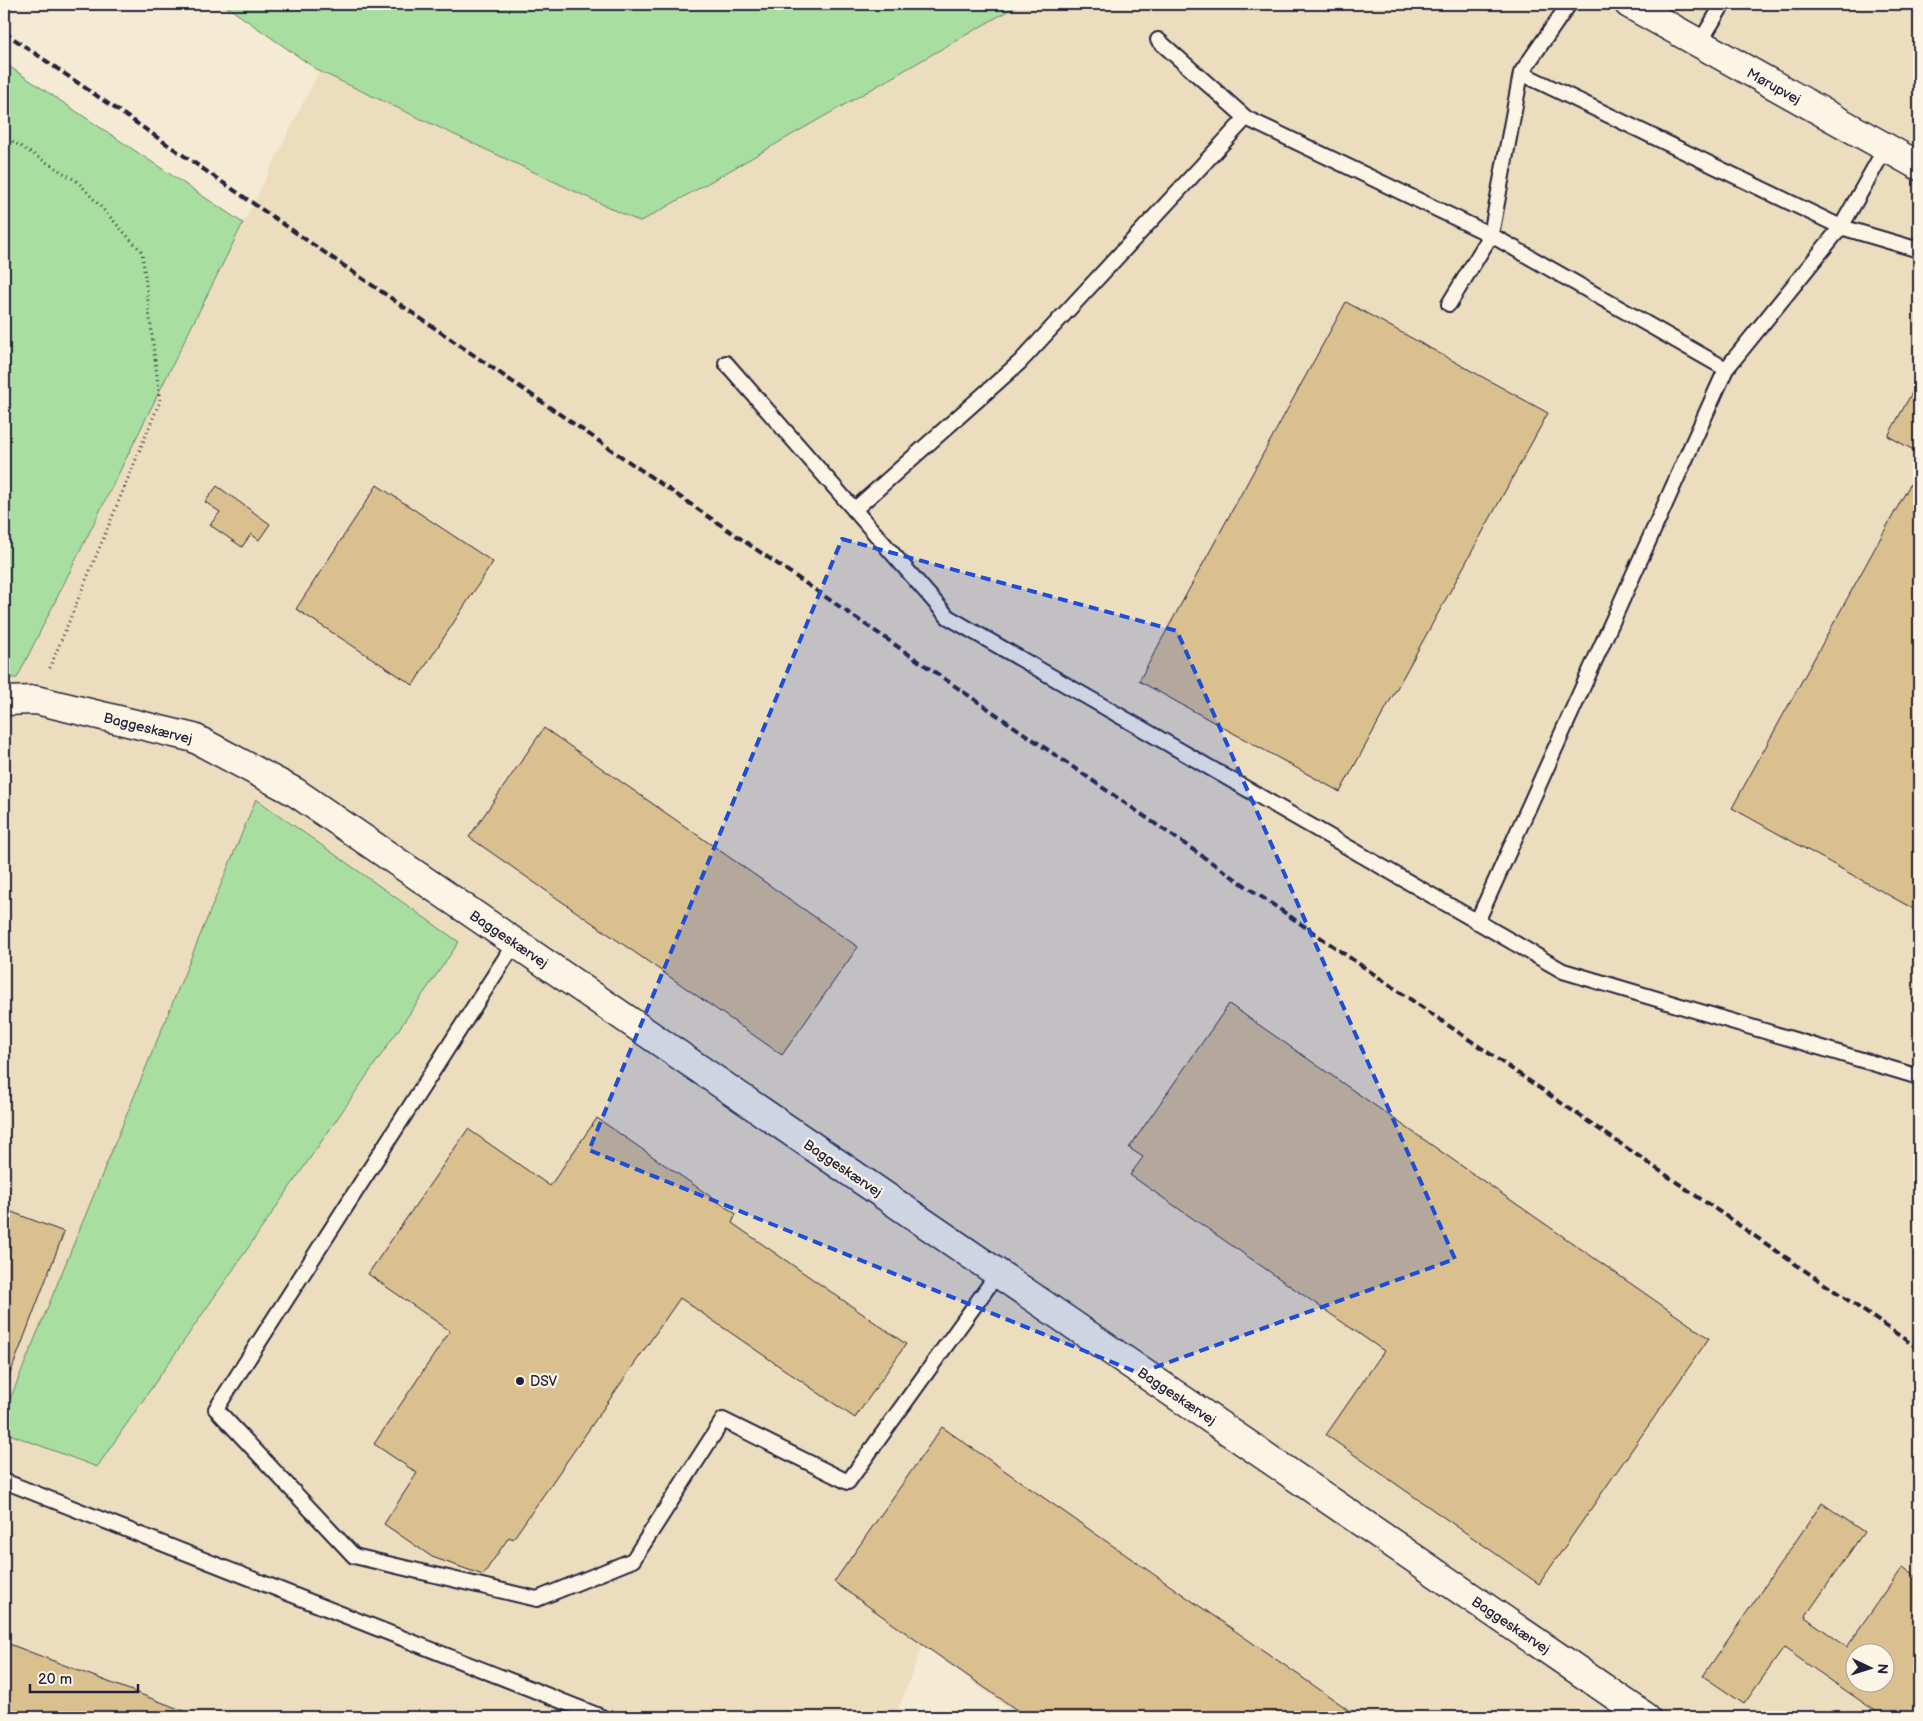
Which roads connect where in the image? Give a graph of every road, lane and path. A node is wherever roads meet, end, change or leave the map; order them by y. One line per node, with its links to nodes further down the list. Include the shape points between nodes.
1 (1569, 4): 6 (lane)
2 (1629, 4): 5 (street, Mørupvej)
3 (1724, 4): 5 (lane)
4 (1158, 40): 7 (lane)
5 (1699, 44): 9 (street, Mørupvej)
6 (1521, 73): 11 (lane); 12 (lane)
7 (1246, 118): 12 (lane); 17 (lane, via 1020,362)
8 (4, 136): 18 (path, via 78,182 142,252 160,401)
9 (1886, 147): 10 (street, Mørupvej); 11 (lane)
10 (1919, 166)
11 (1840, 227): 13 (lane); 16 (lane)
12 (1491, 235): 14 (lane); 16 (lane)
13 (1919, 250)
14 (1449, 304)
15 (726, 363): 17 (lane)
16 (1726, 369): 20 (lane)
17 (854, 510): 20 (lane, via 948,617)
18 (36, 700): 19 (street, Baggeskærvej); 21 (street, Baggeskærvej, via 194,738 295,792)
19 (4, 701)
20 (1477, 922): 22 (lane, via 1564,971)
21 (515, 943): 23 (street, Baggeskærvej); 23 (lane, via 216,1408 354,1556 537,1599 633,1560 722,1420 848,1482)
22 (1919, 1077)
23 (998, 1274): 26 (street, Baggeskærvej)
24 (4, 1481): 25 (lane)
25 (602, 1717)
26 (1646, 1717)

